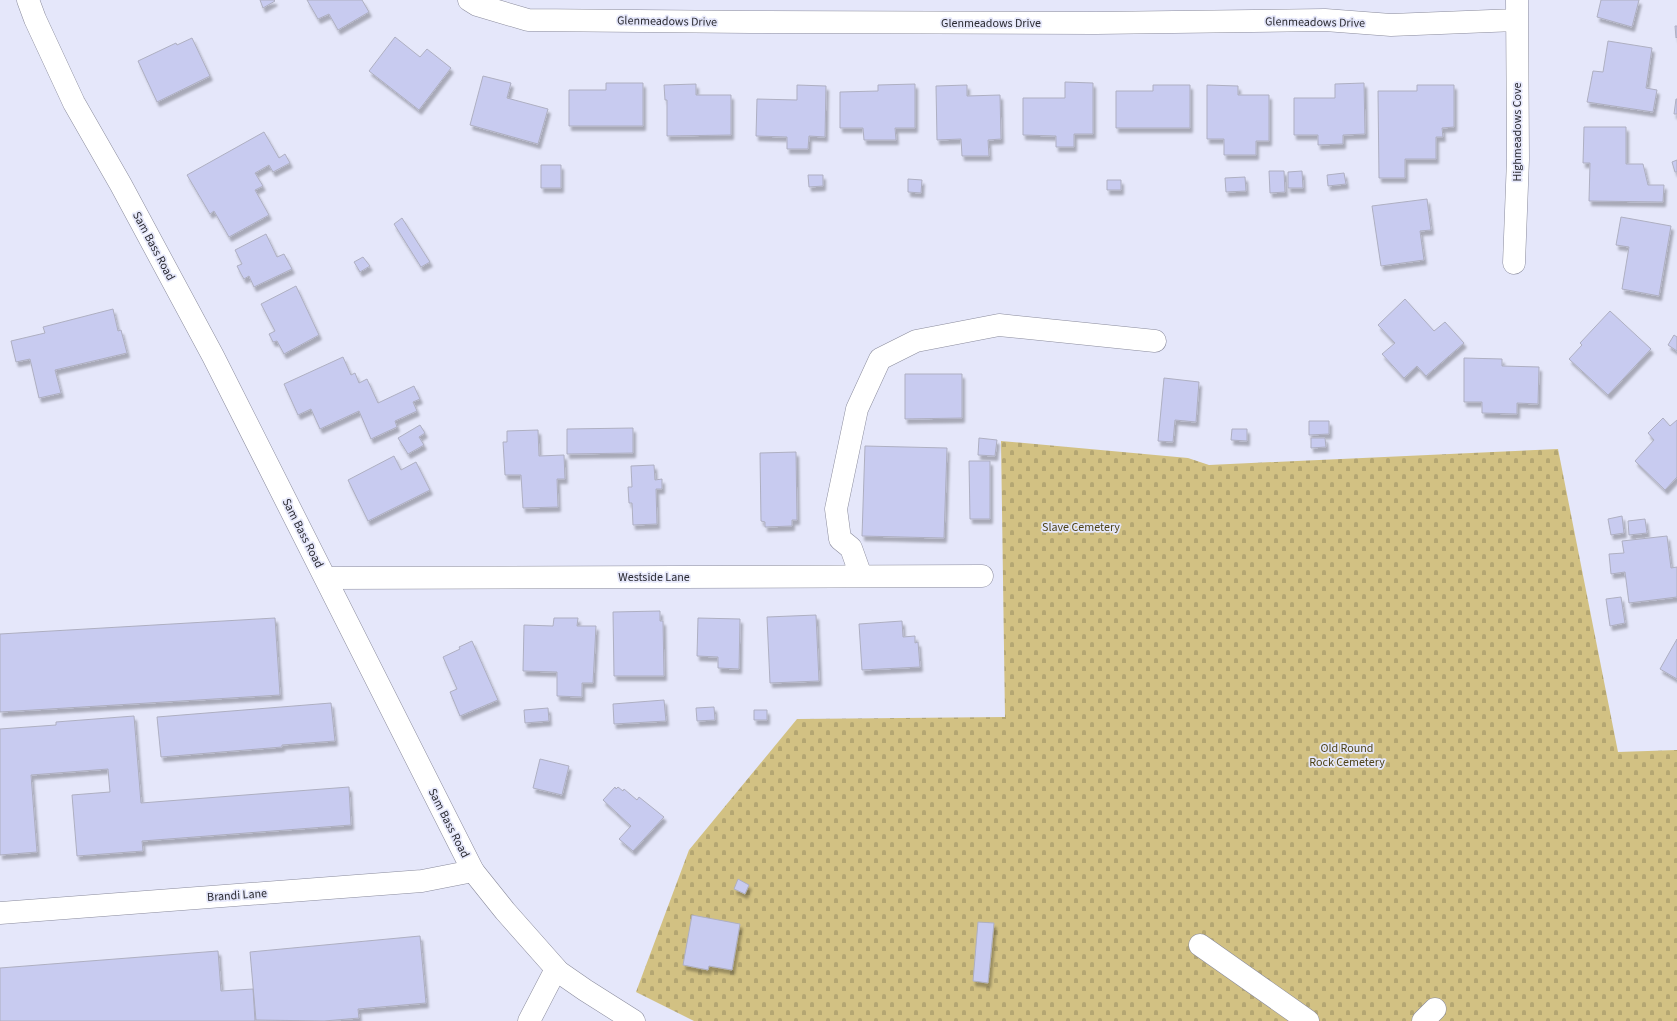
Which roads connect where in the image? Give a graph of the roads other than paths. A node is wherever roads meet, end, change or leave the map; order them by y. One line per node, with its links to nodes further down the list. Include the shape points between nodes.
1 (28, 0): 8 (street, Sam Bass Road, via 74,103 209,349)
2 (469, 0): 3 (street, Glenmeadows Drive, via 477,5 528,20 1088,23 1325,20 1392,25)
3 (1517, 10): 4 (street, Highmeadows Cove, via 1518,159)
4 (1514, 263)
5 (1155, 341): 6 (street, via 999,325 916,341 880,359 858,409 836,509 840,538 851,548)
6 (861, 576): 7 (street, Westside Lane); 8 (street, Westside Lane)
7 (982, 576)
8 (326, 578): 9 (street, Sam Bass Road)
9 (473, 871): 10 (street, Brandi Lane, via 422,881); 12 (street, Sam Bass Road)
10 (0, 913)
11 (1200, 944): 15 (street)
12 (556, 969): 13 (street); 14 (street, Sam Bass Road)
13 (529, 1021)
14 (633, 1021)
15 (1308, 1021)

